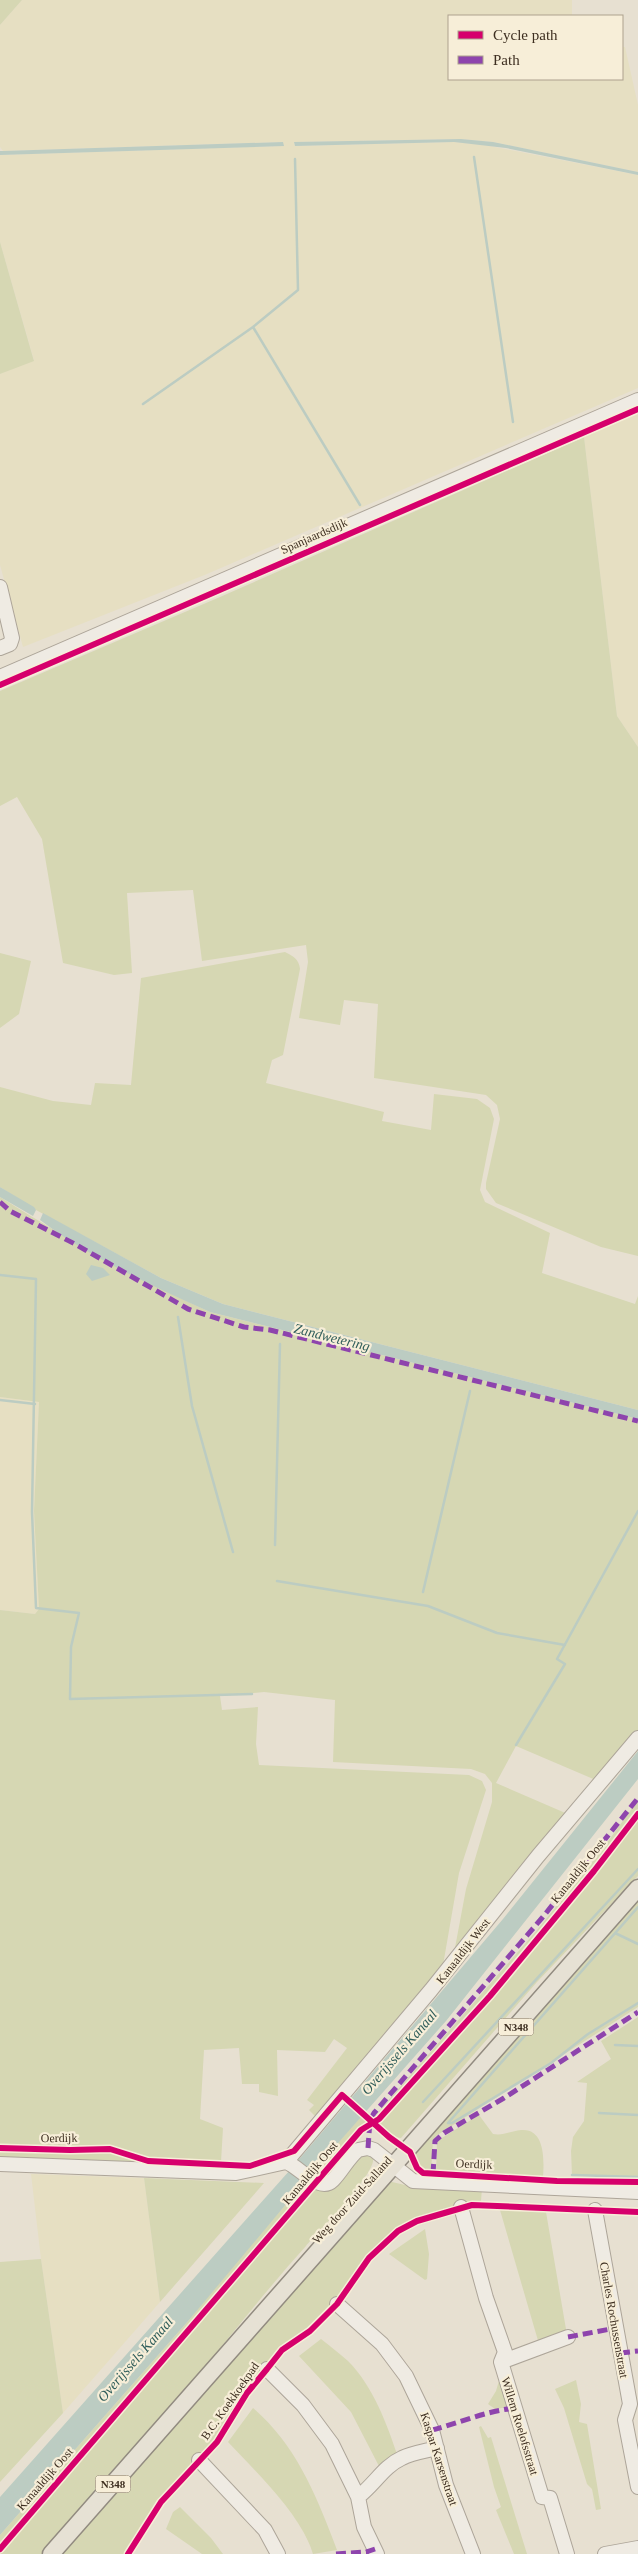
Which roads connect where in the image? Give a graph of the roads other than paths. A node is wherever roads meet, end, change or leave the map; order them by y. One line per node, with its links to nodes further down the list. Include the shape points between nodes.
1 (638, 400): 4 (street, Spanjaardsdijk)
2 (0, 587): 3 (street, via 12,638 10,644)
3 (0, 648)
4 (0, 677)
5 (638, 1738): 10 (street, Kanaaldijk West, via 538,1856)
6 (638, 1882): 8 (main road, Weg door Zuid-Salland / N348, via 574,1946)
7 (638, 1888): 8 (main road, Weg door Zuid-Salland / N348)
8 (390, 2163): 10 (street, Oerdijk, via 371,2148 361,2148 329,2183 316,2182); 11 (street, Oerdijk, via 407,2178 418,2182); 23 (main road, Weg door Zuid-Salland / N348)
9 (0, 2164): 10 (street, via 236,2173)
10 (290, 2164)
11 (638, 2192)
12 (461, 2207): 16 (street, Willem Roelofsstraat, via 486,2298 505,2352)
13 (594, 2210): 20 (street, Charles Rochussenstraat, via 630,2404 625,2420)
14 (337, 2304): 18 (street, Kaspar Karsenstraat, via 395,2359 423,2409)
15 (568, 2338): 16 (street)
16 (501, 2362): 27 (street, Willem Roelofsstraat, via 542,2497 550,2498)
17 (267, 2369): 21 (street, via 303,2405 327,2437)
18 (437, 2448): 21 (street, via 402,2457); 26 (street, Kaspar Karsenstraat, via 446,2485)
19 (199, 2460): 24 (street, via 265,2530)
20 (638, 2488)
21 (358, 2497): 25 (street, via 364,2527)
22 (638, 2548): 28 (street)
23 (51, 2554)
24 (278, 2554)
25 (377, 2554)
26 (473, 2554)
27 (568, 2554)
28 (605, 2554)

